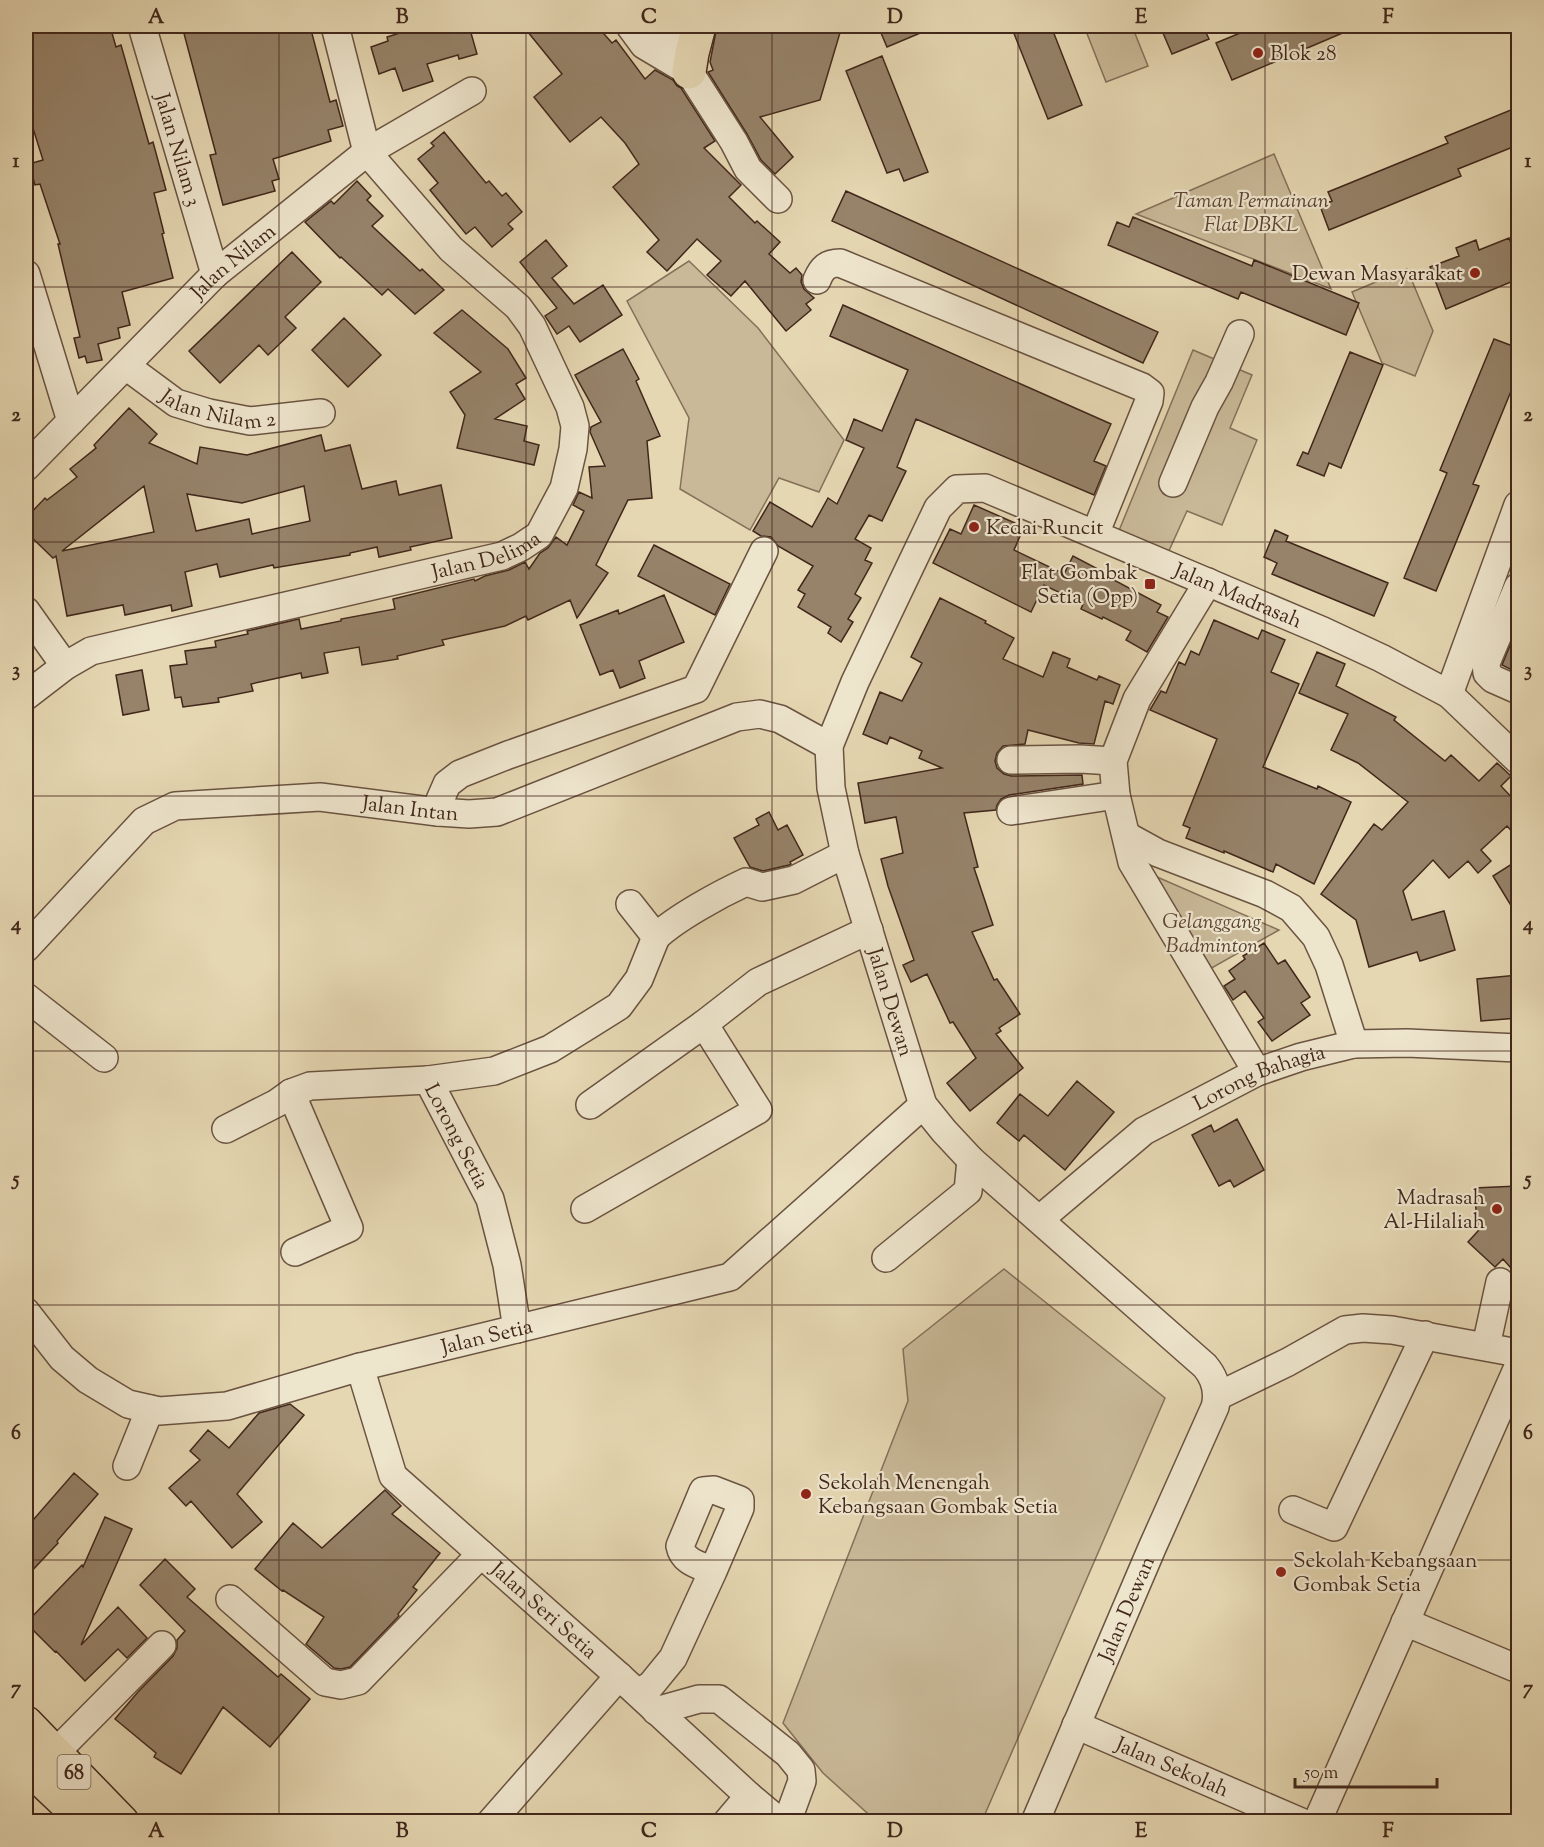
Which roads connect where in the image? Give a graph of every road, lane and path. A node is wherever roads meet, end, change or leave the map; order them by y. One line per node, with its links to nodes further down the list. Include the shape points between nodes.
1 (142, 26): 11 (street, Jalan Nilam 3)
2 (335, 26): 8 (street)
3 (630, 26): 6 (street, via 644,45)
4 (660, 26): 6 (street)
5 (699, 26): 6 (main road)
6 (689, 72): 9 (street, via 748,169)
7 (472, 91): 8 (street, Jalan Nilam)
8 (367, 152): 11 (street, Jalan Nilam); 26 (street, Jalan Delima, via 451,249 518,307 532,326 570,407 575,426 567,478 539,535 502,556 91,651)
9 (778, 199)
10 (26, 274): 16 (street)
11 (215, 274): 14 (street, Jalan Nilam)
12 (817, 280): 21 (street, via 827,265 840,263 1150,393)
13 (1240, 334): 18 (street)
14 (126, 366): 15 (street, Jalan Nilam 2, via 176,403 209,413 250,422); 16 (street, Jalan Nilam)
15 (321, 413)
16 (71, 421): 17 (street, Jalan Nilam)
17 (26, 467)
18 (1173, 483)
19 (938, 508): 21 (street, Jalan Madrasah, via 957,489 985,488); 32 (street, Jalan Dewan, via 855,682)
20 (1517, 512): 29 (street)
21 (1095, 534): 23 (street, Jalan Madrasah)
22 (764, 551): 27 (street)
23 (1208, 582): 29 (street, Jalan Madrasah, via 1323,631); 35 (street, via 1137,699)
24 (1518, 587): 28 (street, via 1486,663 1487,673 1493,679)
25 (26, 611): 26 (street)
26 (65, 666): 30 (street, Jalan Delima)
27 (696, 689): 31 (street); 38 (street, via 460,774 447,784)
28 (1518, 690)
29 (1449, 694): 34 (street, Jalan Madrasah)
30 (26, 696)
31 (710, 727): 32 (street, Jalan Intan, via 760,714 780,719); 38 (street, Jalan Intan, via 497,812)
32 (829, 746): 40 (street, Jalan Dewan, via 831,788)
33 (1011, 760): 35 (street)
34 (1518, 760)
35 (1113, 761): 36 (street)
36 (1116, 795): 37 (street); 39 (street)
37 (1011, 811)
38 (438, 812): 44 (street, Jalan Intan, via 320,797 176,806 144,821)
39 (1127, 836): 47 (street, via 1158,853 1265,894 1291,908 1316,937 1329,965); 50 (street, via 1132,862)
40 (845, 854): 42 (street, Jalan Dewan); 43 (street, via 794,880 762,887 746,882 732,888)
41 (630, 904): 43 (street)
42 (868, 930): 46 (street, via 758,982); 54 (street, Jalan Dewan)
43 (656, 937): 51 (street, via 639,979 619,1005 592,1023 550,1049 494,1071)
44 (26, 948)
45 (26, 997): 49 (street)
46 (704, 1024): 53 (street); 57 (street, via 758,1110)
47 (1354, 1044): 48 (street, Lorong Bahagia); 50 (street, Lorong Bahagia)
48 (1518, 1048)
49 (104, 1058)
50 (1257, 1072): 58 (street, Lorong Bahagia, via 1144,1131)
51 (428, 1080): 52 (street, Lorong Setia, via 310,1086); 63 (street, Lorong Setia, via 490,1199)
52 (291, 1093): 55 (street, Lorong Setia); 59 (street, via 349,1228)
53 (590, 1105)
54 (922, 1105): 56 (street, Jalan Dewan); 63 (street, Jalan Setia, via 730,1276)
55 (226, 1129)
56 (971, 1160): 58 (street, Jalan Dewan); 60 (street, via 968,1191)
57 (585, 1209)
58 (1040, 1219): 69 (street, Jalan Dewan, via 1205,1366)
59 (295, 1252)
60 (886, 1258)
61 (1500, 1282): 65 (street)
62 (26, 1312): 70 (street, Jalan Setia, via 62,1358 88,1380 128,1404)
63 (518, 1329): 67 (street, Jalan Setia)
64 (1425, 1335): 65 (street); 69 (street, via 1363,1328 1345,1330); 72 (street, via 1334,1527)
65 (1486, 1346): 66 (street)
66 (1518, 1353)
67 (360, 1367): 70 (street, Jalan Setia, via 227,1406); 73 (street, Jalan Seri Setia, via 393,1476)
68 (1518, 1367): 76 (street)
69 (1218, 1396): 81 (street, Jalan Dewan)
70 (150, 1409): 71 (street)
71 (127, 1466)
72 (1293, 1510)
73 (481, 1554): 75 (street, via 358,1681 341,1685 325,1682); 79 (street, Jalan Seri Setia)
74 (713, 1571): 79 (street, via 673,1658 651,1685)
75 (230, 1599)
76 (1406, 1623): 78 (street); 93 (street)
77 (162, 1645): 82 (street)
78 (1518, 1669)
79 (638, 1693): 84 (street, Jalan Seri Setia); 87 (street); 90 (street, via 719,1699 788,1754 801,1770 802,1781)
80 (26, 1723): 82 (main road, 68)
81 (1076, 1725): 91 (street, Jalan Dewan); 92 (street, Jalan Sekolah)
82 (55, 1753): 86 (main road, 68)
83 (26, 1765): 85 (main road, 68)
84 (749, 1796): 88 (street); 89 (street, Jalan Seri Setia)
85 (86, 1821)
86 (122, 1821)
87 (491, 1821)
88 (727, 1821)
89 (780, 1821)
90 (787, 1821)
91 (1035, 1821)
92 (1301, 1821)
93 (1317, 1821)

